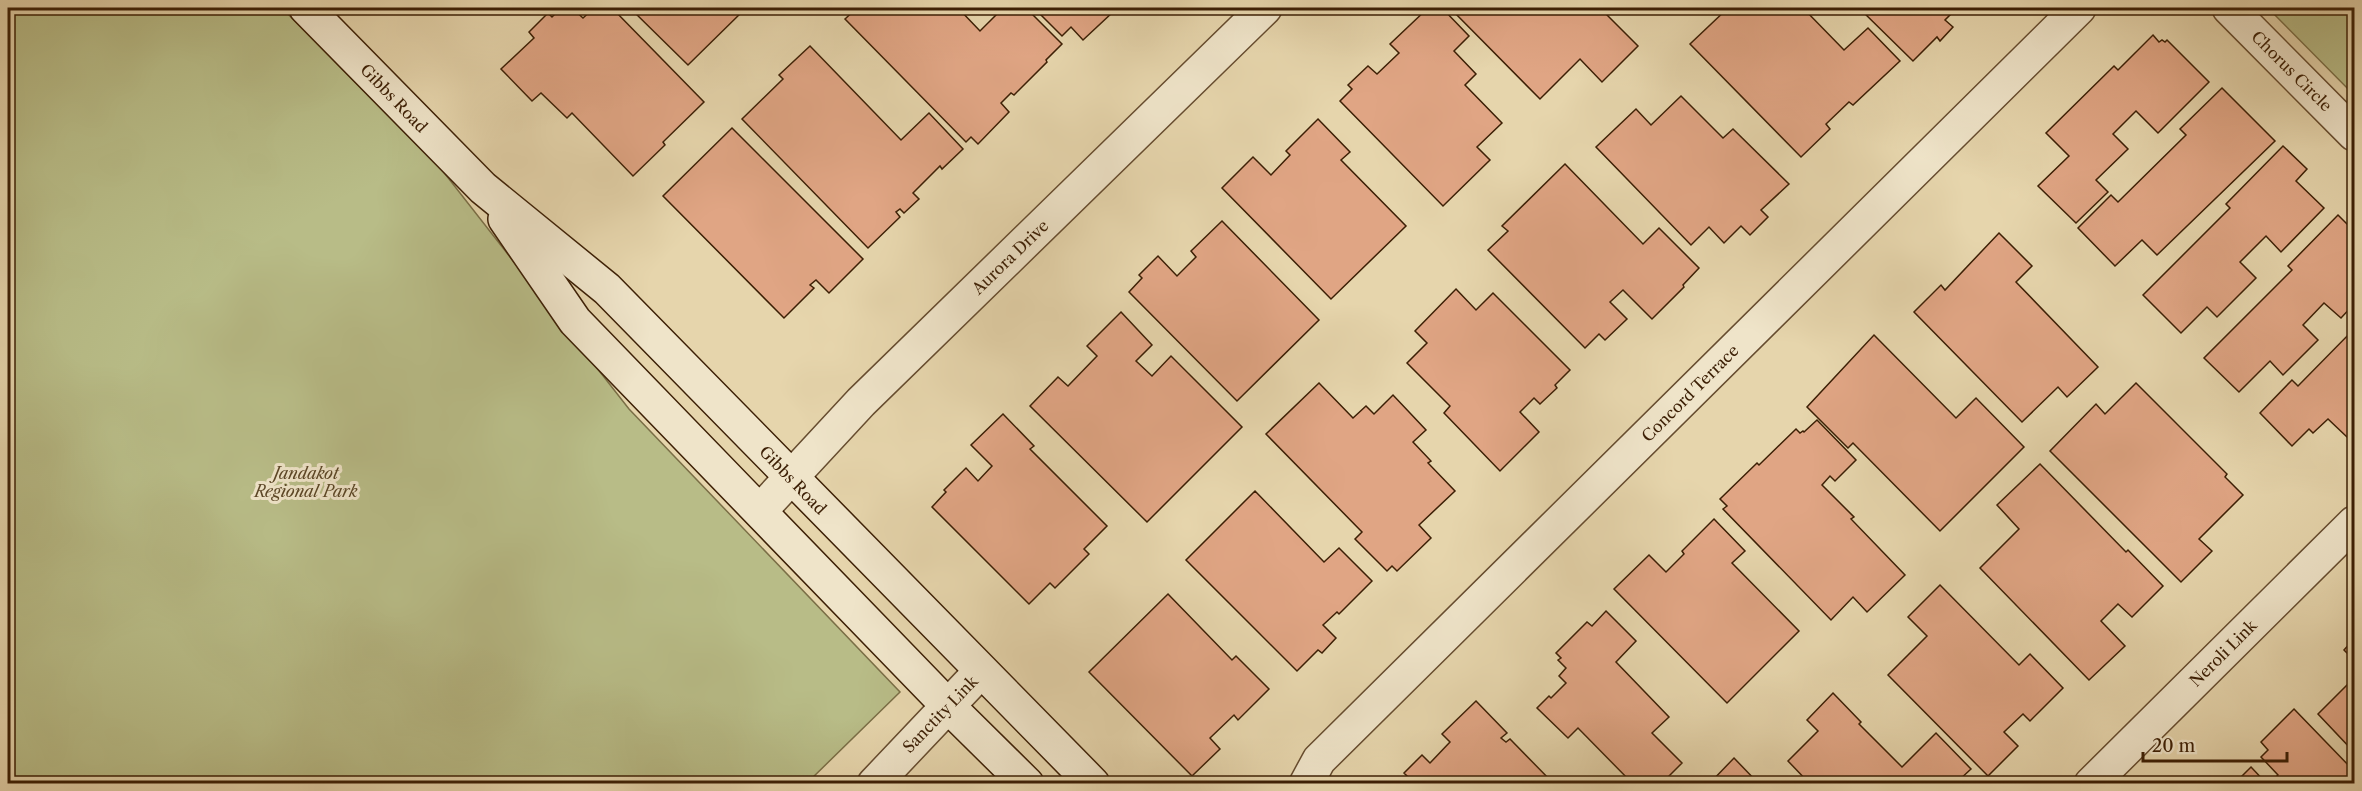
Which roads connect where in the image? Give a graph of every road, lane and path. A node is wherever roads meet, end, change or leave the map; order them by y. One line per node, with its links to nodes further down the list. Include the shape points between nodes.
1 (306, 8): 6 (street, Gibbs Road)
2 (1265, 8): 7 (street, Aurora Drive, via 861,402)
3 (2079, 8): 15 (street, Concord Terrace, via 1319,760)
4 (2229, 8): 5 (street, Chorus Circle)
5 (2355, 134)
6 (483, 188): 7 (street, Gibbs Road, via 607,289); 8 (street, Gibbs Road, via 574,321)
7 (790, 477): 8 (street, Aurora Drive); 10 (street, Gibbs Road)
8 (760, 511): 11 (street, Gibbs Road)
9 (2355, 523): 16 (street, Neroli Link)
10 (981, 671): 11 (street, Sanctity Link); 14 (street, Gibbs Road)
11 (948, 706): 12 (street, Sanctity Link); 13 (street, Gibbs Road)
12 (874, 783)
13 (1027, 783)
14 (1093, 783)
15 (1306, 783)
16 (2091, 783)

